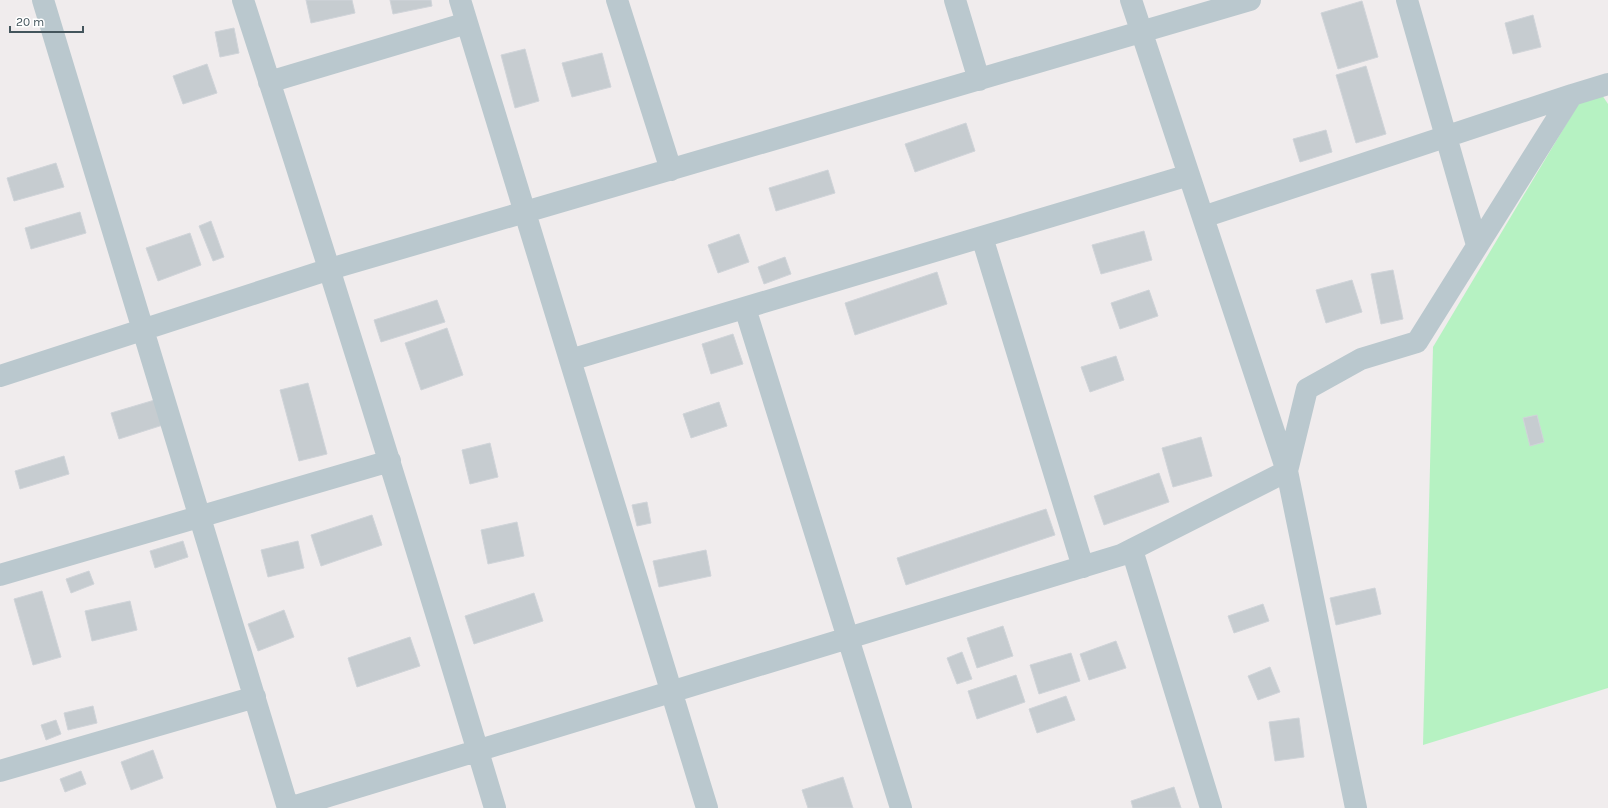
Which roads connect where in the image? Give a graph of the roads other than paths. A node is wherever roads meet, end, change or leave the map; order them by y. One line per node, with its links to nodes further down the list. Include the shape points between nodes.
1 (43, 0): 24 (street)
2 (242, 0): 12 (street)
3 (460, 0): 9 (street)
4 (617, 0): 16 (street)
5 (955, 0): 11 (street)
6 (1131, 0): 10 (street)
7 (1250, 0): 10 (street)
8 (1407, 0): 15 (street)
9 (467, 23): 12 (street); 18 (street)
10 (1141, 32): 11 (street); 17 (street)
11 (979, 80): 16 (street)
12 (269, 82): 22 (street)
13 (1608, 84): 14 (street)
14 (1572, 95): 15 (street); 21 (street)
15 (1446, 136): 19 (street); 21 (street)
16 (671, 170): 18 (street)
17 (1189, 175): 19 (street); 20 (street)
18 (525, 212): 22 (street); 25 (street)
19 (1203, 217): 28 (street)
20 (982, 237): 23 (street); 31 (street)
21 (1477, 245): 28 (street, via 1417,342 1361,358 1307,389)
22 (330, 269): 24 (street); 27 (street)
23 (745, 308): 25 (street); 33 (street)
24 (143, 329): 26 (street); 29 (street)
25 (570, 360): 34 (street)
26 (0, 376)
27 (390, 461): 29 (street); 36 (street)
28 (1287, 471): 30 (street); 43 (street)
29 (200, 516): 32 (street); 35 (street)
30 (1132, 550): 31 (street); 42 (street)
31 (1083, 567): 33 (street)
32 (0, 575)
33 (848, 638): 34 (street); 41 (street)
34 (671, 691): 36 (street); 40 (street)
35 (255, 697): 37 (street); 38 (street)
36 (477, 750): 38 (street); 39 (street)
37 (0, 771)
38 (288, 808)
39 (495, 808)
40 (707, 808)
41 (901, 808)
42 (1211, 808)
43 (1356, 808)

